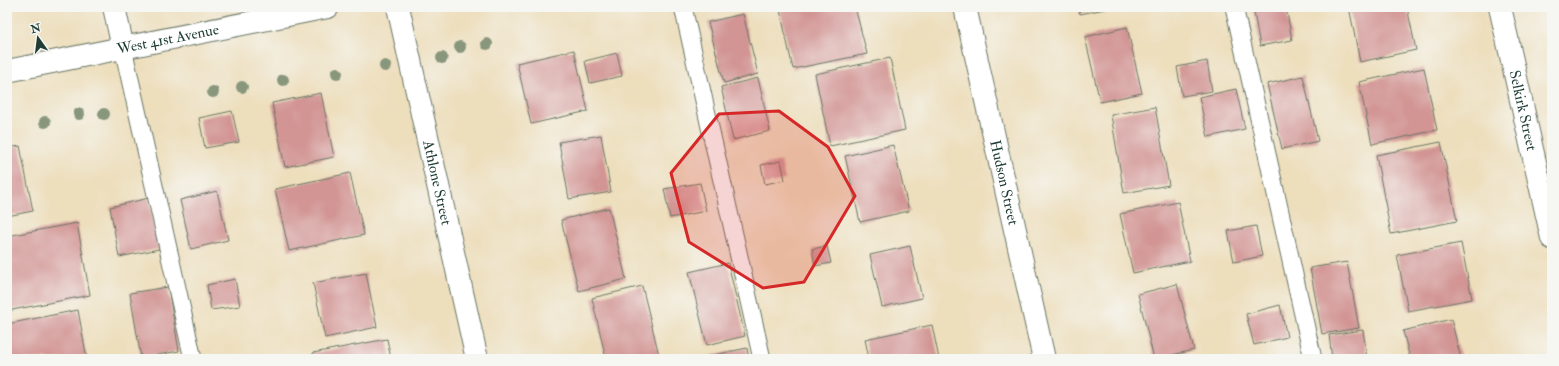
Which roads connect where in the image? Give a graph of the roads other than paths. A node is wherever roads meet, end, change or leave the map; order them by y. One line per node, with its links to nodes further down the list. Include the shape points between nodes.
1 (114, 7): 8 (street)
2 (328, 7): 8 (street, West 41st Avenue)
3 (398, 7): 12 (street, Athlone Street)
4 (683, 7): 13 (lane)
5 (965, 7): 14 (street, Hudson Street)
6 (1234, 7): 15 (lane)
7 (1500, 7): 10 (street, Selkirk Street)
8 (123, 48): 9 (street, West 41st Avenue); 11 (lane)
9 (7, 71)
10 (1552, 238)
11 (193, 359)
12 (478, 359)
13 (762, 359)
14 (1044, 359)
15 (1313, 359)

